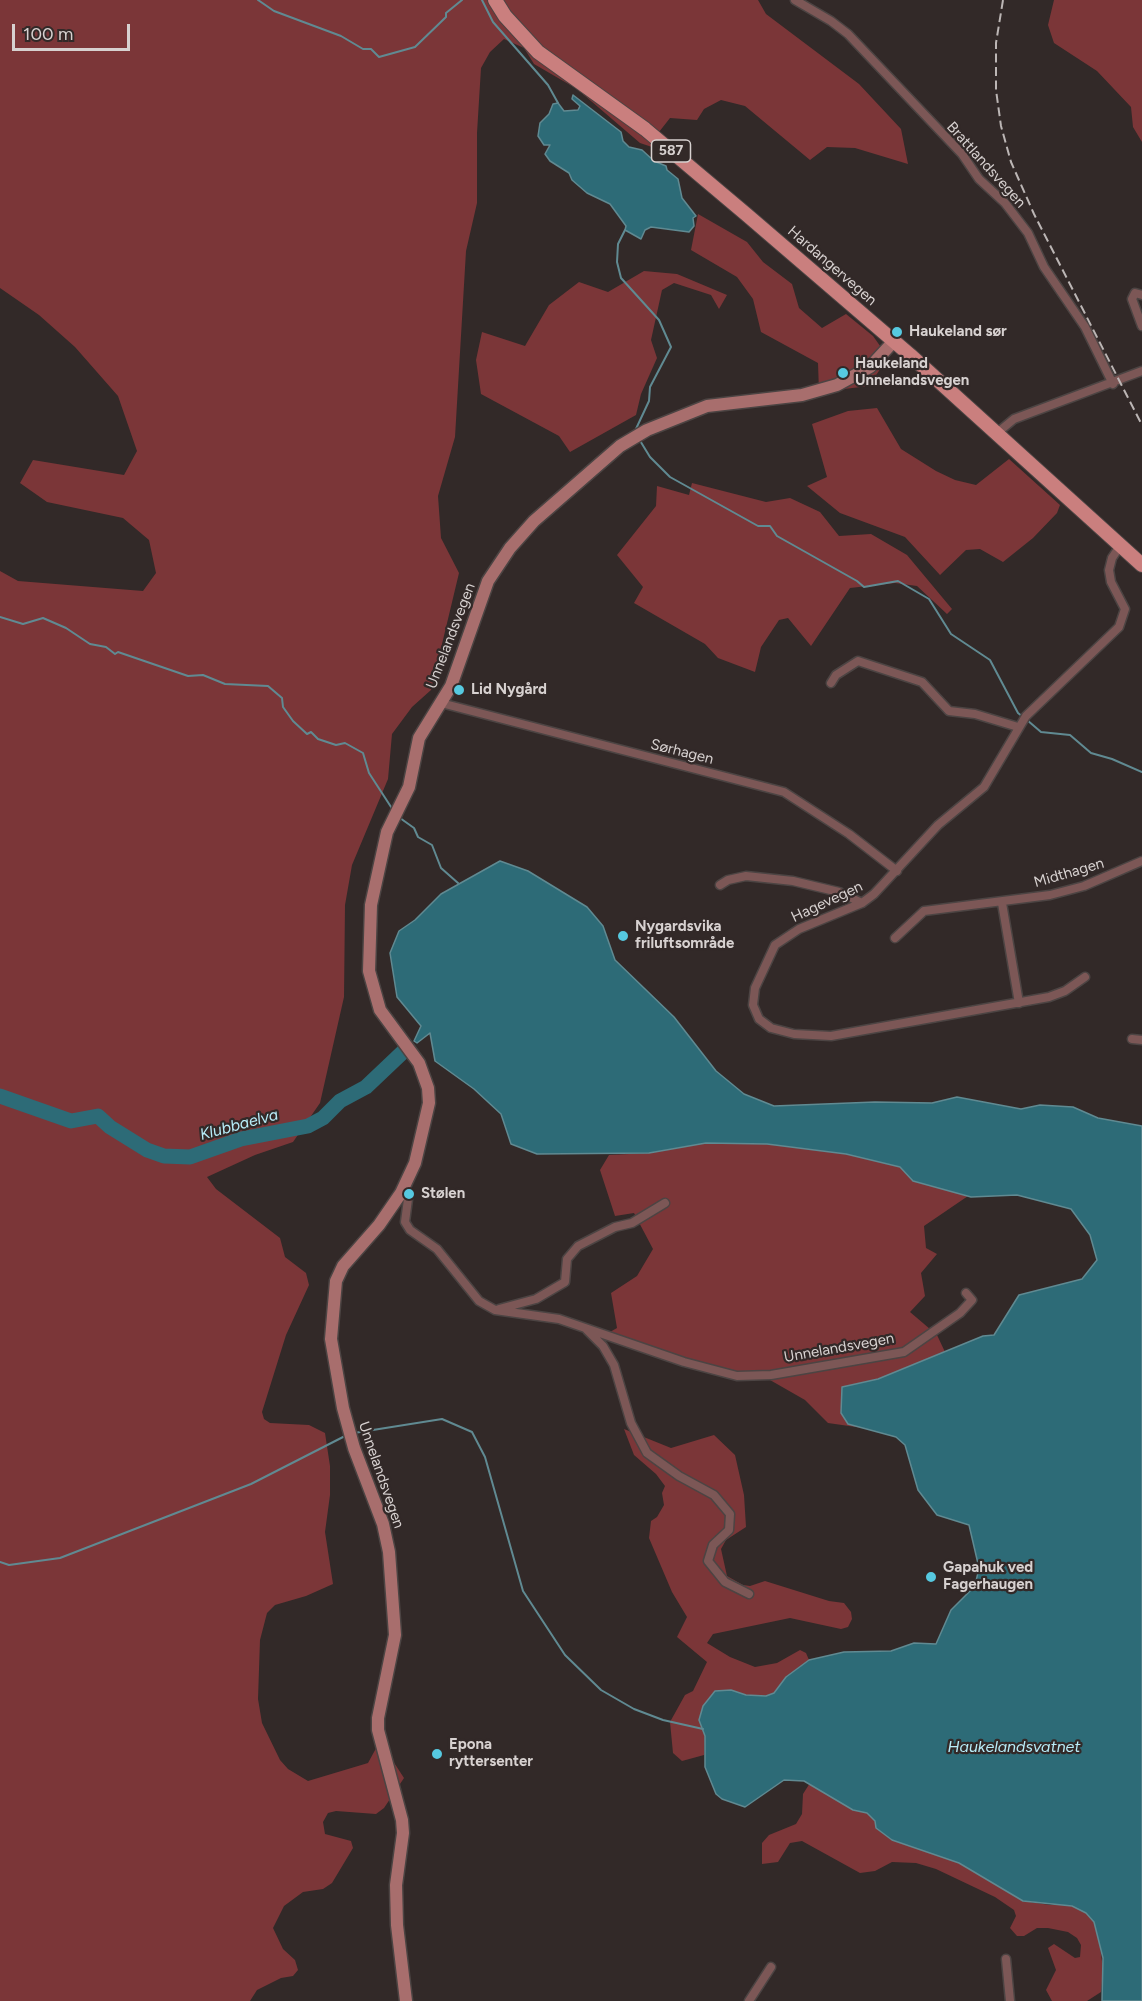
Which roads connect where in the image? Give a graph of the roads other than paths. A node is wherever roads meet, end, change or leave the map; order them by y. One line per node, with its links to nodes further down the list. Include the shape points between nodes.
1 (495, 0): 5 (main road, Hardangervegen / 587, via 538,52 662,142)
2 (795, 0): 7 (street, Brattlandsvegen, via 848,34 1005,203 1028,233 1044,267 1085,327)
3 (1142, 295): 4 (street, via 1135,293 1132,299)
4 (1142, 326)
5 (894, 341): 8 (main road, Hardangervegen / 587); 12 (main road, Unnelandsvegen, via 870,367 837,386 802,395 707,406 620,446 534,521 496,567)
6 (1142, 371): 7 (street)
7 (1113, 384): 8 (street, via 1014,420)
8 (997, 433): 9 (main road, Hardangervegen / 587)
9 (1120, 546): 10 (main road, Hardangervegen / 587); 13 (street, Hagevegen, via 1109,570 1125,609 1119,627)
10 (1142, 565)
11 (831, 683): 13 (street, via 854,663 869,664 922,682 949,711)
12 (441, 703): 15 (street, Sørhagen, via 784,792); 24 (main road, Unnelandsvegen, via 424,727 409,787 387,832 368,939 375,1000 419,1062 428,1088 425,1129)
13 (1022, 722): 15 (street, Hagevegen, via 984,787 938,825)
14 (1142, 861): 18 (street, Midthagen, via 1084,886)
15 (897, 871): 17 (street, Hagevegen)
16 (720, 885): 17 (street, via 746,876 793,881 839,892)
17 (862, 903): 21 (street, Hagevegen, via 799,928 775,945 753,996 755,1013 764,1024 794,1034 831,1036)
18 (1002, 903): 19 (street, Midthagen, via 924,911); 21 (street)
19 (895, 938)
20 (1084, 977): 21 (street, Hagevegen, via 1065,991)
21 (1019, 1003)
22 (1132, 1039): 23 (street)
23 (1142, 1040)
24 (401, 1193): 27 (street, Unnelandsvegen, via 408,1199 405,1222 410,1230 437,1249 479,1301); 32 (main road, Unnelandsvegen, via 343,1266 333,1299 331,1339 343,1408 389,1552 395,1635 378,1730 402,1820 396,1885)
25 (665, 1203): 27 (street, via 632,1223 578,1246 567,1258 565,1282 536,1299)
26 (966, 1293): 28 (street, Unnelandsvegen, via 972,1300 960,1314 904,1352 755,1377 684,1362)
27 (495, 1310): 28 (street, Unnelandsvegen, via 560,1319)
28 (585, 1327): 29 (street, via 614,1365 631,1423 647,1453 714,1495 730,1514 729,1530 712,1545 708,1561 724,1582)
29 (749, 1594)
30 (1006, 1959): 34 (street)
31 (771, 1967): 33 (street)
32 (406, 2001)
33 (749, 2001)
34 (1010, 2001)

